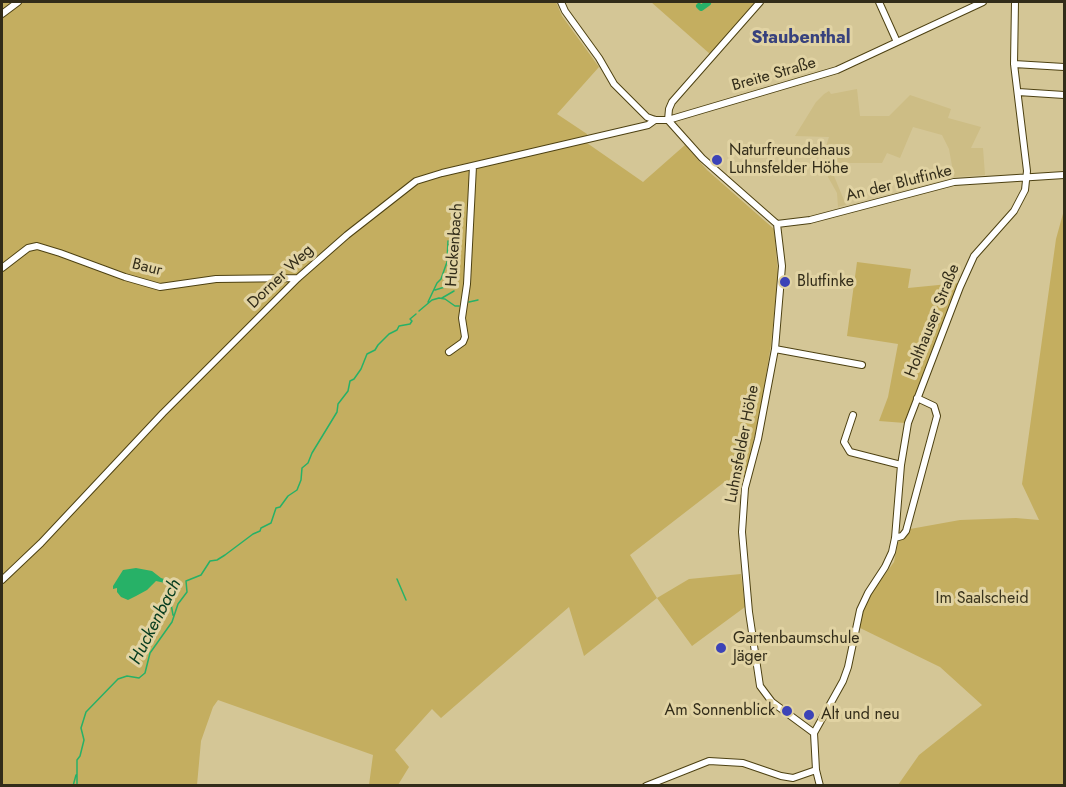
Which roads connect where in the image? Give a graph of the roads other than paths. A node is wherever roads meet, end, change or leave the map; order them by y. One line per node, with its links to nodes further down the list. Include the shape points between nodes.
1 (18, 2): 7 (street)
2 (561, 2): 13 (street, via 614,84 647,117)
3 (760, 2): 14 (street, via 672,102)
4 (879, 2): 8 (street)
5 (983, 2): 8 (street, Breite Straße)
6 (1015, 2): 9 (street, Holthauser Straße)
7 (2, 14)
8 (897, 42): 14 (street, Breite Straße, via 837,70)
9 (1014, 64): 10 (street); 11 (street, Holthauser Straße)
10 (1065, 67)
11 (1018, 92): 12 (street); 17 (street, Holthauser Straße)
12 (1065, 95)
13 (655, 120): 14 (street, Breite Straße); 15 (street, Dorner Weg, via 648,125)
14 (668, 120): 18 (street, via 702,158)
15 (473, 166): 20 (street, Dorner Weg, via 416,181); 22 (street, Huckenbach, via 462,318 465,337)
16 (1065, 175): 17 (street, An der Blutfinke)
17 (1027, 177): 18 (street, An der Blutfinke, via 954,182); 24 (street, Holthauser Straße, via 1014,211 974,256)
18 (777, 225): 21 (street, Luhnsfelder Höhe, via 782,266)
19 (2, 268): 20 (street, Baur, via 28,248 37,246 160,287 216,279)
20 (298, 278): 28 (street, Dorner Weg)
21 (774, 350): 23 (street); 29 (street, Luhnsfelder Höhe, via 746,488 742,532 746,581 760,686 772,702)
22 (449, 352)
23 (862, 365)
24 (917, 398): 26 (street, Holthauser Straße); 27 (street, Holthauser Straße, via 934,406 937,416 906,531)
25 (853, 415): 26 (street, via 844,442 850,452)
26 (901, 465): 27 (street, Holthauser Straße)
27 (896, 538): 29 (street, Holthauser Straße, via 885,567 860,610 843,681)
28 (2, 580)
29 (814, 733): 30 (street)
30 (816, 770): 31 (street, via 793,778 742,764 709,761); 32 (street)
31 (646, 786)
32 (820, 786)

